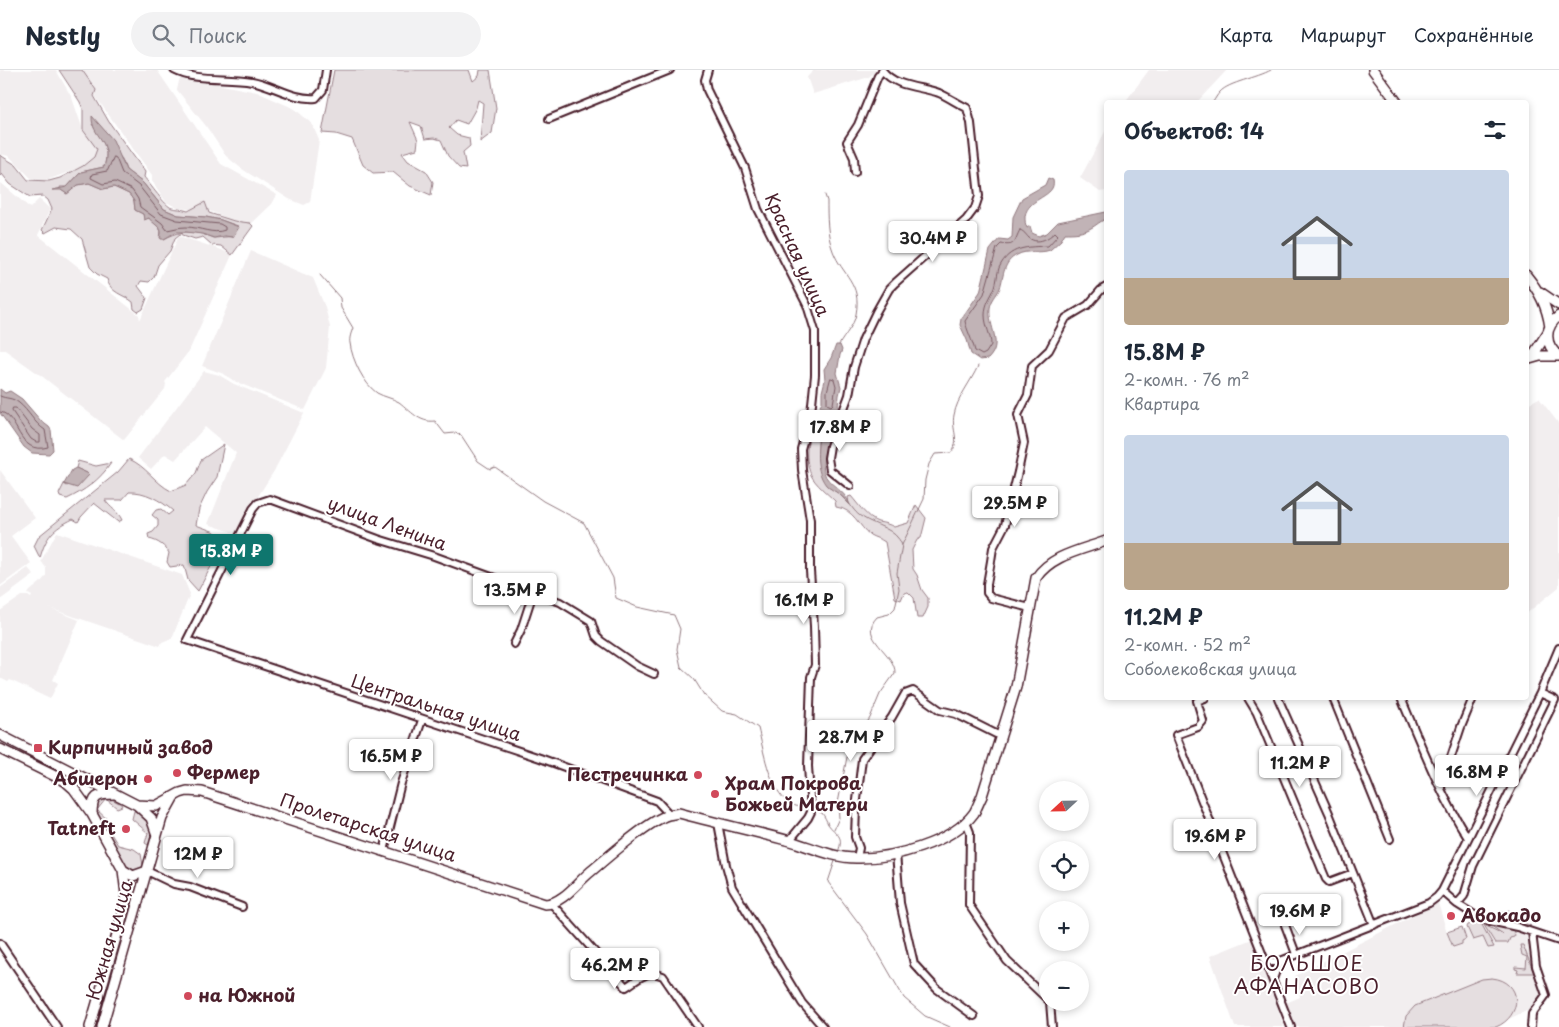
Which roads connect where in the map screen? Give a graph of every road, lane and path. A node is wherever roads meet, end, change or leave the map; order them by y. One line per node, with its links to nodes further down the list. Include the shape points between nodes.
1 (174, 70): 2 (street, via 203,77 254,81 311,99 324,90)
2 (326, 70)
3 (670, 70): 8 (street)
4 (708, 70): 18 (street, Красная улица, via 707,90 745,168 758,209 807,305 815,331)
5 (882, 70): 9 (street, via 847,142 854,158); 19 (street, via 888,77 939,93 966,108 972,123 978,196 975,208 966,220 890,289 863,339)
6 (1373, 70): 7 (main road)
7 (1396, 100)
8 (549, 119)
9 (855, 172)
10 (1529, 279): 12 (main road)
11 (1104, 288): 23 (street, via 1088,305 1066,318 1049,350 1032,366 1028,395 1018,415 1024,443 1005,525 993,548 987,593 991,598)
12 (1538, 290): 13 (main road); 15 (main road, via 1548,313)
13 (1559, 305)
14 (1559, 316): 15 (main road)
15 (1549, 329): 16 (main road, via 1550,347); 17 (main road)
16 (1559, 356): 17 (main road)
17 (1529, 359)
18 (811, 413): 19 (street); 50 (street, Красная улица, via 801,449 810,520 814,626 815,665 811,678 808,766 811,812)
19 (841, 416): 20 (street, via 828,458 830,470)
20 (850, 486)
21 (1104, 542): 23 (main road, via 1062,557 1042,570 1036,578)
22 (534, 593): 24 (street, улица Ленина, via 270,499 258,503); 25 (street); 27 (street, улица Ленина, via 560,602 591,621 601,641)
23 (1030, 608): 37 (main road, via 1016,687)
24 (187, 640): 35 (street, Центральная улица)
25 (514, 644)
26 (1559, 648): 28 (street)
27 (654, 674)
28 (1540, 693): 48 (street); 59 (street, via 1554,700 1474,866 1464,896)
29 (1200, 700): 67 (street, via 1197,701 1202,721 1198,727 1176,735)
30 (1249, 700): 56 (street, via 1326,879 1330,882)
31 (1279, 700): 56 (street)
32 (1334, 700): 49 (street)
33 (1402, 700): 39 (street)
34 (1472, 700): 39 (street)
35 (422, 720): 44 (street, Центральная улица, via 540,758 657,801); 51 (street, via 401,783)
36 (0, 735): 40 (main road)
37 (1000, 736): 45 (main road, via 982,796); 53 (street, via 956,714 940,710 913,691 906,694 862,759 856,808 855,837 859,848)
38 (0, 749): 43 (main road, Южная улица, via 65,781)
39 (1441, 787): 48 (street)
40 (114, 794): 42 (main road); 43 (main road, via 96,797)
41 (174, 797): 42 (main road, Пролетарская улица, via 156,806); 47 (main road); 51 (main road, Пролетарская улица, via 187,791 202,792)
42 (136, 805): 47 (main road, via 151,818)
43 (92, 814): 54 (main road, Южная улица)
44 (669, 814): 46 (main road, via 679,813); 58 (main road, via 642,831)
45 (966, 822): 52 (main road, via 934,841); 70 (street, via 970,832 969,905 1007,961)
46 (718, 823): 50 (main road); 78 (street, via 732,887 802,1003)
47 (157, 835): 55 (main road, Южная улица)
48 (1468, 838): 57 (street)
49 (1390, 839)
50 (790, 841): 53 (main road, via 829,854)
51 (384, 851): 58 (main road, Пролетарская улица)
52 (896, 853): 53 (main road); 73 (street, via 900,903 914,964 937,989)
53 (856, 858)
54 (122, 870): 55 (main road, via 133,876); 72 (main road, Южная улица, via 125,907)
55 (147, 871): 60 (street, via 174,884); 74 (main road, Южная улица)
56 (1353, 873): 62 (street)
57 (1442, 891): 59 (street); 62 (street, via 1429,903)
58 (552, 904): 77 (street, via 626,987 654,972 663,976)
59 (1457, 904): 63 (street, via 1481,919)
60 (242, 907)
61 (1285, 925): 66 (street)
62 (1374, 925): 66 (street)
63 (1532, 932): 64 (street); 81 (street, via 1536,966 1546,995 1532,1014)
64 (1559, 941)
65 (0, 943): 75 (street)
66 (1296, 954): 68 (street)
67 (1265, 960): 68 (street); 69 (street)
68 (1283, 960): 69 (street)
69 (1273, 979): 80 (street)
70 (1039, 992)
71 (1050, 1011): 79 (street)
72 (93, 1016): 74 (main road, Южная улица); 76 (main road, Южная улица)
73 (974, 1016)
74 (104, 1023)
75 (58, 1027)
76 (90, 1027)
77 (698, 1027)
78 (823, 1027)
79 (1052, 1027)
80 (1291, 1027)
81 (1531, 1027)

